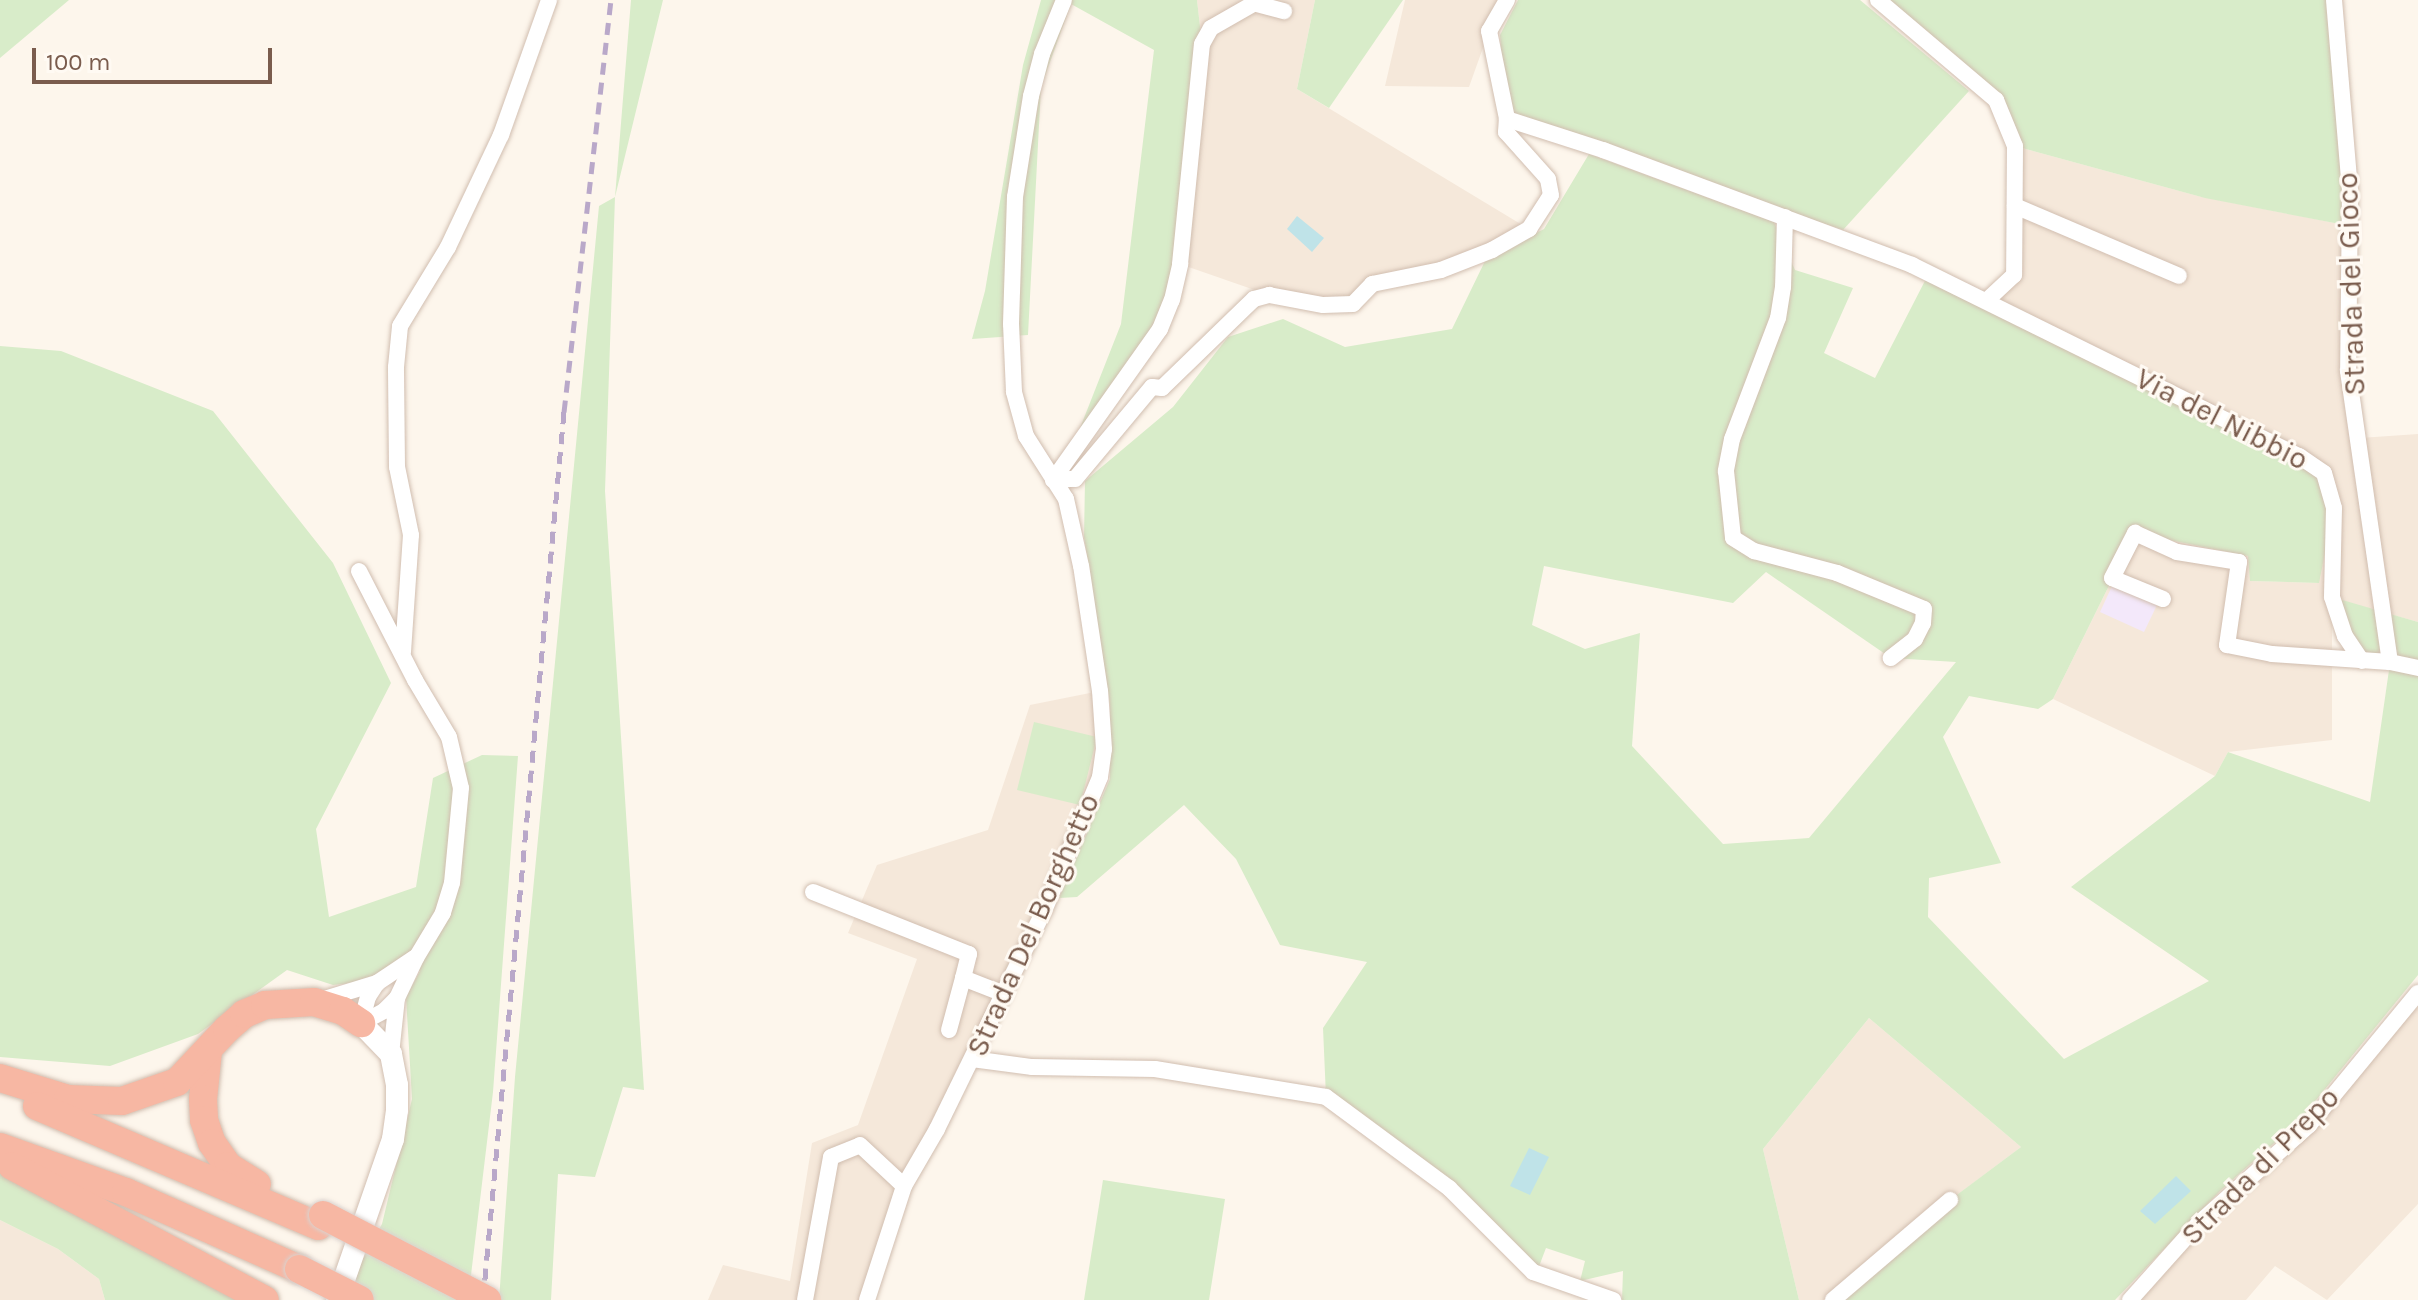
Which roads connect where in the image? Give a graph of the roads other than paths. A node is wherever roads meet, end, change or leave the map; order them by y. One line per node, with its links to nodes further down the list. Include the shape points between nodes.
1 (549, 0): 16 (street, via 501,135 448,247 400,326 397,467 411,535)
2 (1064, 0): 13 (street, Strada Del Borghetto, via 1031,96 1015,197 1011,324 1014,392 1026,436)
3 (1507, 0): 8 (street, via 1489,31)
4 (1878, 0): 9 (street, via 1996,100 2015,146)
5 (2335, 0): 19 (street, Strada del Gioco, via 2350,191 2348,371)
6 (1259, 2): 7 (street); 13 (street, via 1211,28 1202,44 1180,264 1160,329)
7 (1284, 11)
8 (1507, 119): 10 (street, Via del Nibbio); 13 (street, via 1506,132 1548,179 1551,195 1529,229 1441,270 1372,284 1353,304 1323,305 1269,295 1254,299 1162,388 1152,387 1075,479)
9 (2015, 206): 11 (street); 12 (street, via 2014,275)
10 (1785, 217): 12 (street, Via del Nibbio); 17 (street, via 1778,318 1732,439 1726,471 1733,538 1754,551 1837,573 1924,609 1915,639)
11 (2179, 276)
12 (1987, 300): 18 (street, Via del Nibbio, via 2324,473 2334,508 2332,597 2345,636)
13 (1053, 480): 26 (street, Strada Del Borghetto, via 1066,499 1081,566 1104,749 1089,804)
14 (359, 571): 16 (street)
15 (2163, 599): 18 (street, via 2112,578 2135,533 2177,552 2239,562 2227,645)
16 (403, 652): 22 (street, via 449,737 461,788 452,883 443,913)
17 (1891, 658)
18 (2362, 661): 19 (street)
19 (2390, 662): 20 (street)
20 (2418, 668)
21 (813, 892): 23 (street, via 969,954)
22 (416, 958): 24 (street); 27 (street)
23 (963, 978): 26 (street); 30 (street)
24 (377, 983): 28 (street); 29 (street)
25 (2418, 993): 50 (street, Strada di Prepo, via 2309,1125 2198,1224)
26 (1004, 994): 33 (street, Strada Del Borghetto)
27 (397, 998): 29 (street); 32 (street)
28 (314, 1002): 29 (highway); 31 (highway, via 265,1005 244,1014)
29 (361, 1023): 32 (main road)
30 (949, 1030)
31 (208, 1051): 34 (highway, via 177,1082 122,1101 68,1099); 40 (highway, via 203,1099 212,1143 228,1166)
32 (391, 1054): 42 (main road, via 397,1085 393,1139)
33 (972, 1059): 38 (street, Strada Del Borghetto); 48 (street, via 1032,1067 1155,1069 1326,1097 1449,1188 1533,1272)
34 (0, 1078)
35 (0, 1091): 40 (highway)
36 (0, 1147): 43 (highway, bridge, via 126,1192)
37 (0, 1161): 41 (highway)
38 (904, 1186): 46 (street, via 860,1145 831,1157); 47 (street, Strada Del Borghetto)
39 (1950, 1200): 49 (street)
40 (321, 1220): 44 (highway); 45 (highway, bridge)
41 (265, 1300)
42 (337, 1300)
43 (360, 1300)
44 (459, 1300)
45 (487, 1300)
46 (805, 1300)
47 (867, 1300)
48 (1613, 1300)
49 (1833, 1300)
50 (2130, 1300)

